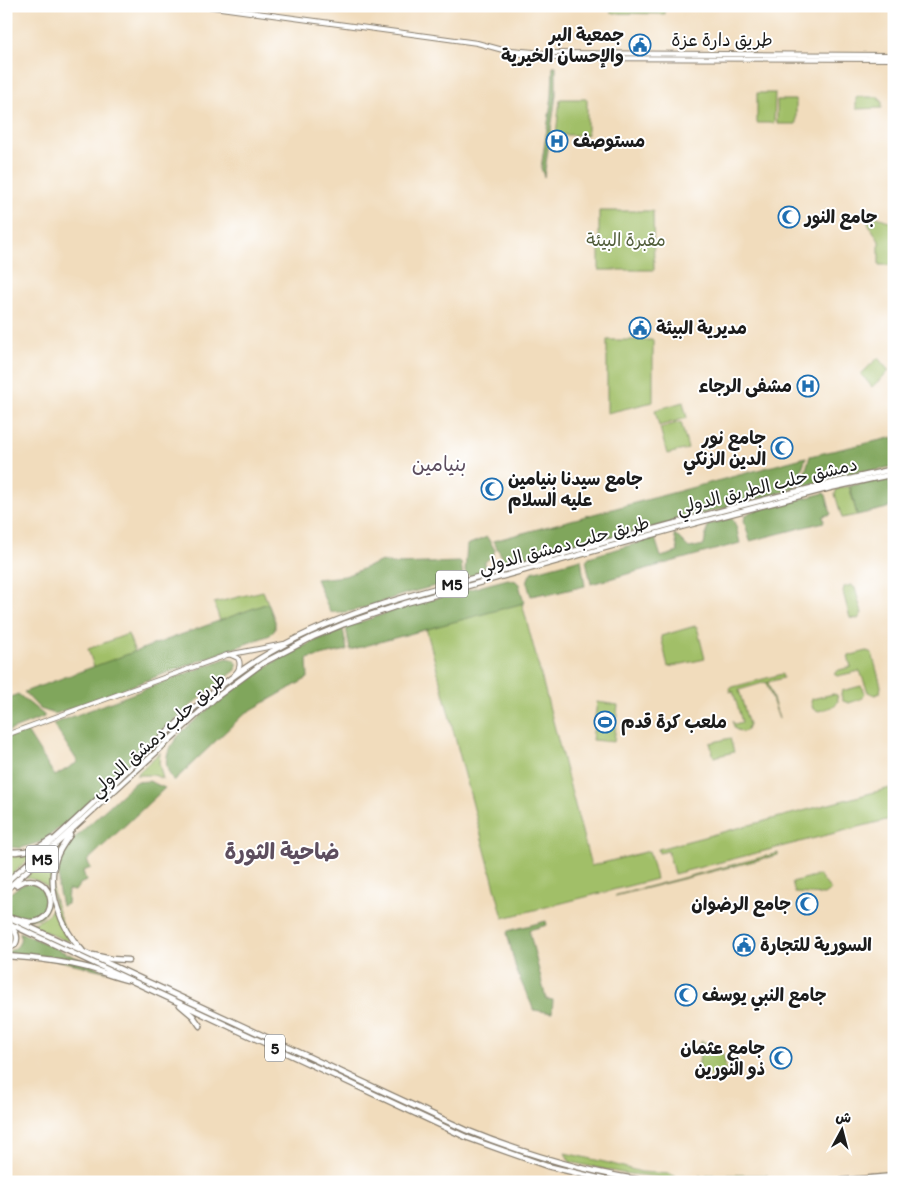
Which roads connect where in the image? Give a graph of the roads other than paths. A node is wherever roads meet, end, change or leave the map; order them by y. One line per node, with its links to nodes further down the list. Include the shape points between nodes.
1 (206, 6): 2 (main road, طريق دارة عزة, via 477,43 514,53)
2 (894, 57)
3 (894, 469): 5 (highway, دمشق حلب الطريق الدولي / M5, via 650,530 404,597 342,618)
4 (894, 474): 10 (highway, طريق حلب دمشق الدولي / M5, via 677,528 406,603 313,637 263,663 214,699)
5 (290, 642): 6 (main road); 7 (highway, دمشق حلب الطريق الدولي / M5)
6 (227, 655): 7 (main road, via 238,658 240,665); 8 (main road)
7 (224, 683): 9 (highway, دمشق حلب الطريق الدولي / M5)
8 (6, 735)
9 (72, 823): 11 (highway, via 38,847 22,852); 12 (highway, M5)
10 (77, 826): 13 (highway, طريق حلب دمشق الدولي / M5); 17 (highway, via 56,857 53,878 63,922)
11 (6, 851)
12 (6, 882)
13 (6, 891): 14 (highway, via 23,882 34,882 46,887 51,901 47,913 38,920)
14 (6, 916): 17 (highway, 5)
15 (6, 923): 16 (highway, via 17,937 15,945); 20 (highway, 5)
16 (6, 950)
17 (85, 953): 19 (highway); 25 (highway, 5, via 492,1141 571,1166)
18 (6, 956): 20 (highway, via 70,964)
19 (128, 960)
20 (138, 983): 21 (highway, 5)
21 (176, 1001): 22 (highway); 24 (highway, 5, via 476,1142 547,1166)
22 (200, 1026)
23 (894, 1176): 26 (highway)
24 (615, 1182)
25 (655, 1182)
26 (824, 1182)

